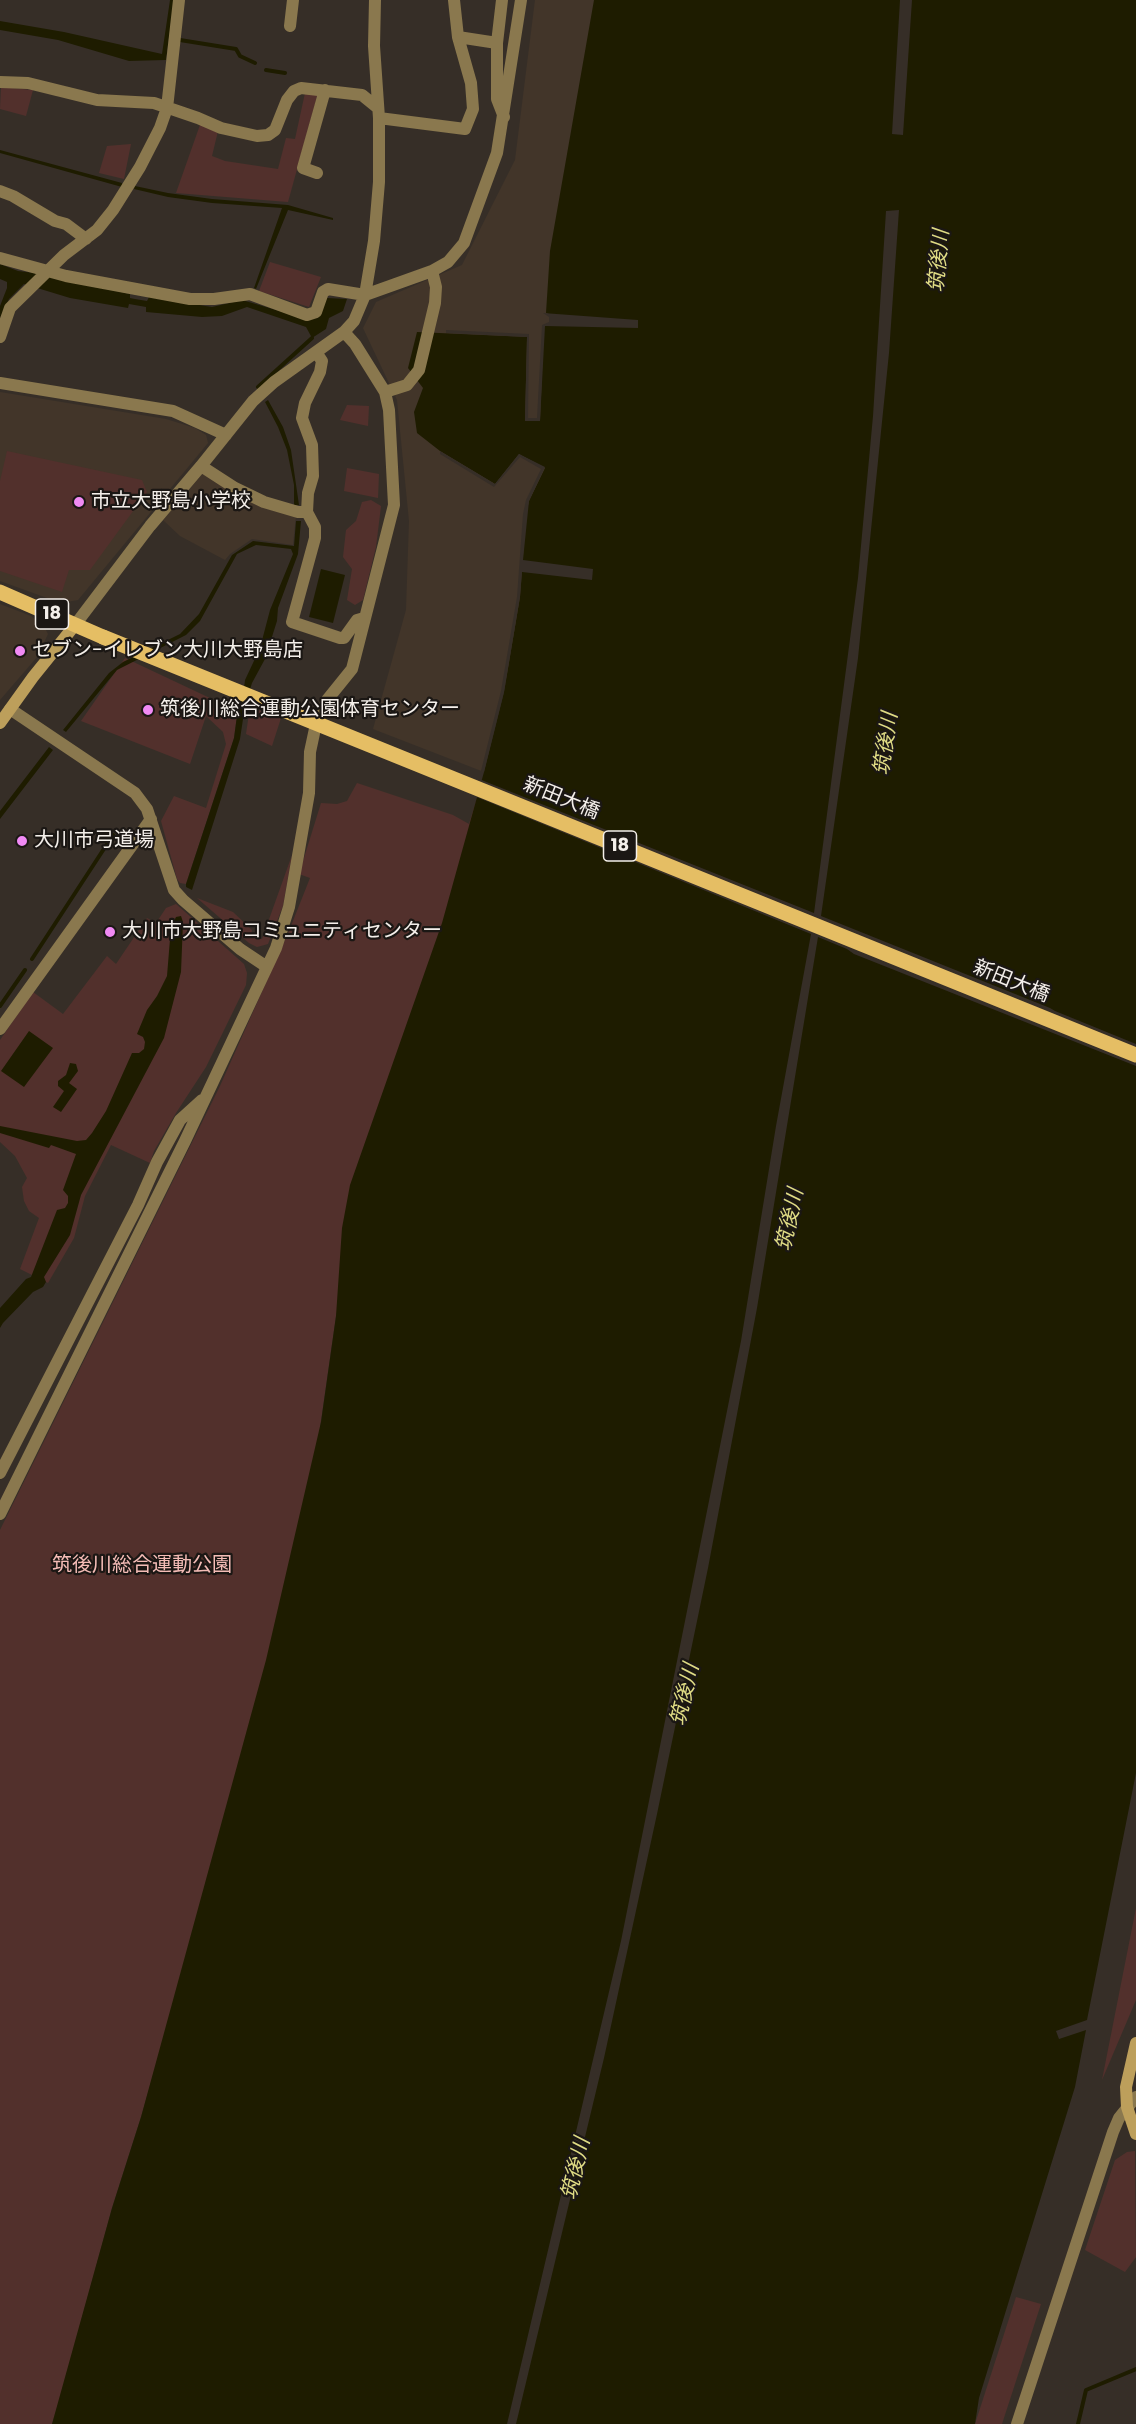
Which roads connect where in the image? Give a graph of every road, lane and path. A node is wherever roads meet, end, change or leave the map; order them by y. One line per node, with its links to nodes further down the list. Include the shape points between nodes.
1 (179, 0): 12 (street)
2 (293, 0): 7 (street)
3 (375, 0): 13 (street)
4 (454, 0): 8 (street)
5 (502, 0): 9 (street)
6 (521, 0): 14 (street)
7 (290, 26)
8 (458, 37): 9 (street); 13 (street, via 471,83 473,109 465,129)
9 (497, 43): 14 (street, via 497,99)
10 (0, 82): 12 (street, via 28,83 97,100 124,99)
11 (325, 90): 12 (street, via 294,91 275,130 268,135 221,128); 13 (street, via 362,95); 15 (street, via 303,168)
12 (167, 108): 17 (street, via 140,167 113,210)
13 (378, 113): 21 (street, via 375,241)
14 (504, 118): 20 (street, via 497,153 464,243 448,262)
15 (317, 173)
16 (0, 191): 17 (street, via 66,224)
17 (86, 239): 19 (street)
18 (0, 258): 19 (street)
19 (49, 271): 21 (street, via 190,299 250,294 307,315 316,312 328,289); 23 (street, via 10,308)
20 (432, 271): 21 (street); 26 (street, via 435,303 419,370 399,390)
21 (365, 295): 22 (street, via 354,321)
22 (344, 332): 24 (street); 26 (street)
23 (0, 337)
24 (316, 352): 27 (street, via 253,401); 29 (street, via 322,361 320,372 302,418 312,446 313,476)
25 (0, 383): 27 (street, via 173,411)
26 (385, 392): 31 (street, via 393,505)
27 (226, 435): 28 (street)
28 (201, 466): 29 (street, via 264,502); 32 (street)
29 (307, 512): 31 (street, via 315,527 315,538 292,622 344,638 357,620)
30 (0, 592): 32 (main road, 18)
31 (364, 618): 36 (street, via 352,669 327,700 316,724 310,752 309,793 289,907)
32 (75, 625): 33 (main road); 38 (main road, 新田大橋 / 18, bridge)
33 (10, 709): 34 (main road); 35 (street, via 135,793)
34 (0, 723)
35 (151, 819): 36 (street, via 174,890 240,949); 37 (street)
36 (267, 967): 39 (street)
37 (0, 1029)
38 (1136, 1055)
39 (206, 1097): 40 (street, via 180,1120 157,1162); 43 (street)
40 (14, 1448): 41 (street); 42 (street)
41 (0, 1452)
42 (0, 1473)
43 (0, 1514)
44 (1136, 2043): 46 (main road, via 1126,2087)
45 (1136, 2097): 46 (street)
46 (1127, 2107): 47 (main road); 48 (street, via 1113,2132)
47 (1136, 2134)
48 (1017, 2424)

